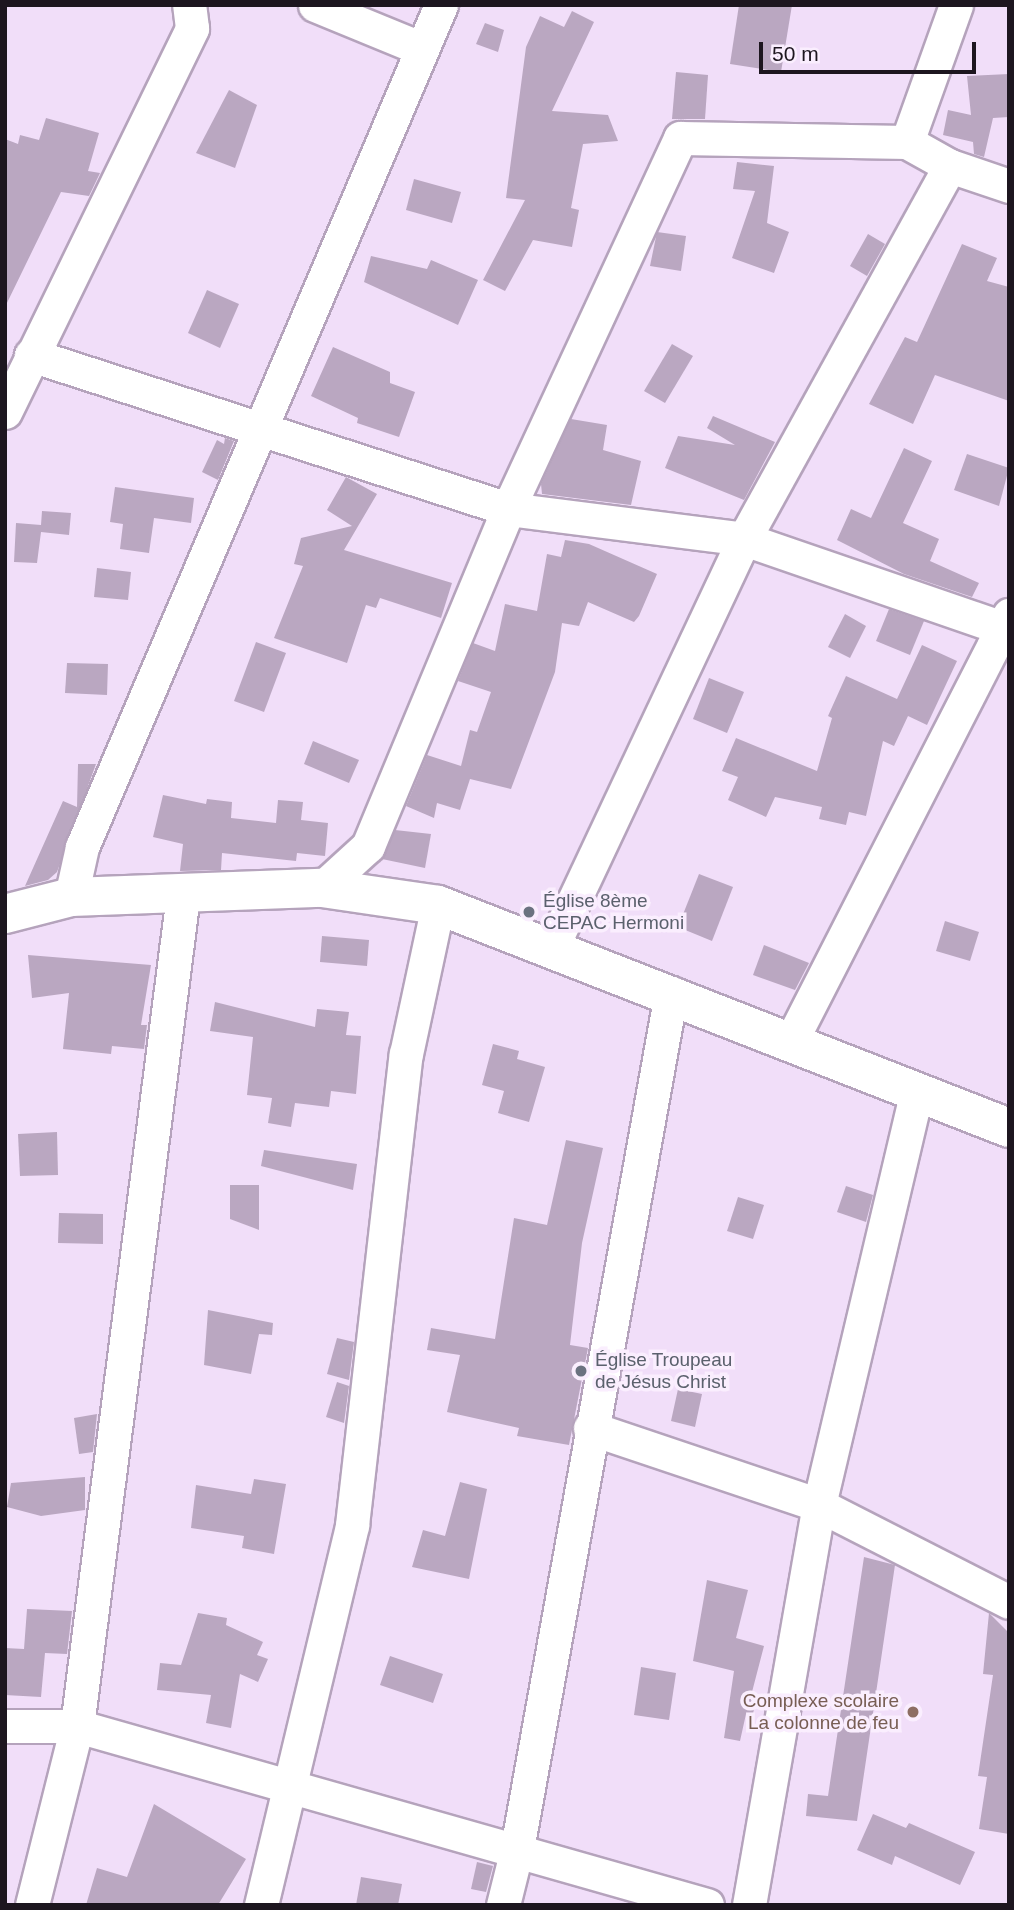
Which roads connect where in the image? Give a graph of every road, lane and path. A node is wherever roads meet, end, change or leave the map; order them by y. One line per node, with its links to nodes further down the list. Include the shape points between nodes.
1 (189, 5): 9 (street, via 192,28)
2 (315, 5): 5 (street)
3 (441, 5): 5 (street)
4 (956, 5): 6 (street)
5 (420, 48): 11 (street)
6 (907, 142): 7 (street); 12 (street, via 680,138)
7 (950, 166): 8 (street); 13 (street)
8 (1009, 187)
9 (31, 355): 10 (street); 11 (street)
10 (5, 412)
11 (262, 433): 12 (street); 17 (street, via 82,848)
12 (508, 509): 13 (street); 15 (street, via 369,846)
13 (744, 540): 14 (street); 20 (street)
14 (1007, 624): 22 (street)
15 (322, 888): 16 (street); 18 (street)
16 (183, 895): 17 (street); 29 (street)
17 (71, 897): 19 (street)
18 (438, 905): 20 (street); 30 (street, via 406,1054 352,1525)
19 (5, 914)
20 (552, 947): 21 (street)
21 (671, 993): 22 (street); 25 (street)
22 (790, 1043): 23 (street)
23 (917, 1091): 24 (street); 26 (street)
24 (1009, 1128)
25 (590, 1428): 26 (street); 31 (street)
26 (819, 1506): 27 (street); 36 (street)
27 (1009, 1602)
28 (5, 1726): 29 (street)
29 (77, 1726): 30 (street); 32 (street)
30 (290, 1783): 31 (street); 33 (street)
31 (517, 1849): 34 (street); 35 (street)
32 (32, 1905)
33 (261, 1905)
34 (503, 1905)
35 (707, 1905)
36 (749, 1905)

